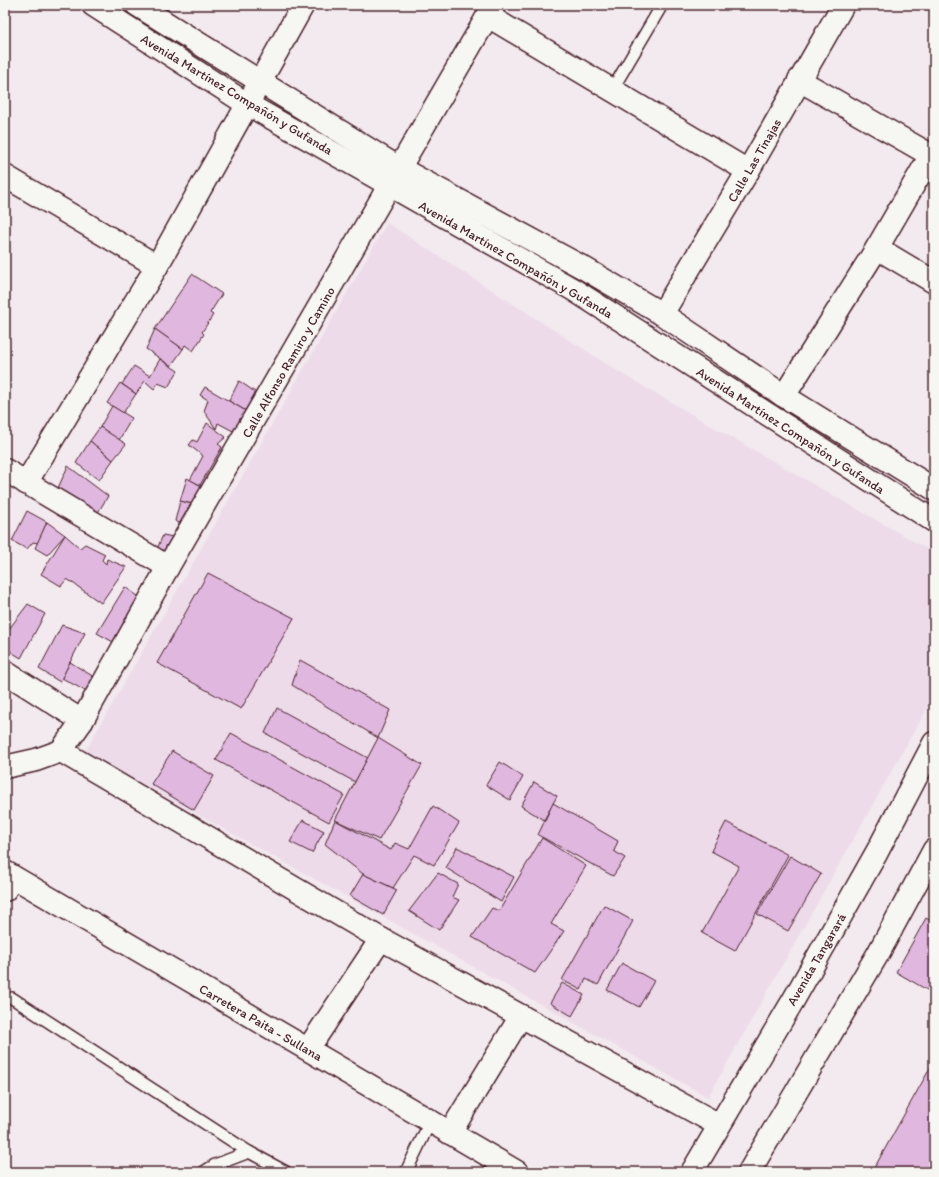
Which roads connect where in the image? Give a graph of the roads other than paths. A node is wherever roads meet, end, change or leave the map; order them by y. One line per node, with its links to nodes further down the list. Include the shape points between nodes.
1 (93, 5): 10 (street, Avenida Martínez Compañón y Gufanda)
2 (137, 5): 8 (street, Avenida Martínez Compañón y Gufanda)
3 (303, 5): 8 (street)
4 (662, 5): 9 (lane)
5 (843, 5): 7 (street, Calle Las Tinajas)
6 (491, 10): 9 (street); 14 (street, Calle Alfonso Ramiro y Camino)
7 (799, 80): 11 (street); 12 (street, Calle Las Tinajas)
8 (260, 82): 10 (street); 14 (street, Avenida Martínez Compañón y Gufanda)
9 (612, 90): 12 (street)
10 (247, 104): 14 (street, Avenida Martínez Compañón y Gufanda); 16 (street)
11 (932, 156): 15 (street)
12 (748, 171): 18 (street, Calle Las Tinajas)
13 (5, 176): 16 (street)
14 (394, 176): 18 (street, Avenida Martínez Compañón y Gufanda, via 582,267); 23 (street, Avenida Martínez Compañón y Gufanda); 24 (street, Calle Alfonso Ramiro y Camino)
15 (877, 248): 17 (street); 19 (street)
16 (157, 266): 21 (street)
17 (934, 282)
18 (662, 314): 19 (street, Avenida Martínez Compañón y Gufanda)
19 (784, 396): 22 (street, Avenida Martínez Compañón y Gufanda)
20 (5, 470): 21 (street)
21 (26, 483): 24 (street)
22 (934, 489)
23 (934, 521)
24 (168, 567): 26 (street, Calle Alfonso Ramiro y Camino)
25 (5, 672): 26 (street)
26 (82, 721): 28 (street, Calle Alfonso Ramiro y Camino)
27 (934, 743): 37 (street, Avenida Tangarará, via 877,852)
28 (61, 751): 29 (street); 32 (street)
29 (5, 767)
30 (934, 850): 45 (street, via 879,952)
31 (8, 880): 35 (street, Carretera Paita - Sullana)
32 (380, 939): 34 (street); 35 (street)
33 (12, 998): 39 (lane)
34 (521, 1016): 37 (street); 38 (street)
35 (308, 1049): 36 (street, Carretera Paita - Sullana)
36 (430, 1122): 38 (street, Carretera Paita - Sullana); 42 (lane)
37 (719, 1125): 44 (street, Avenida Tangarará)
38 (450, 1133): 43 (street, Carretera Paita - Sullana)
39 (250, 1152): 40 (lane, via 215,1165); 41 (lane)
40 (204, 1172)
41 (286, 1172)
42 (406, 1172)
43 (517, 1172)
44 (692, 1172)
45 (749, 1172)

